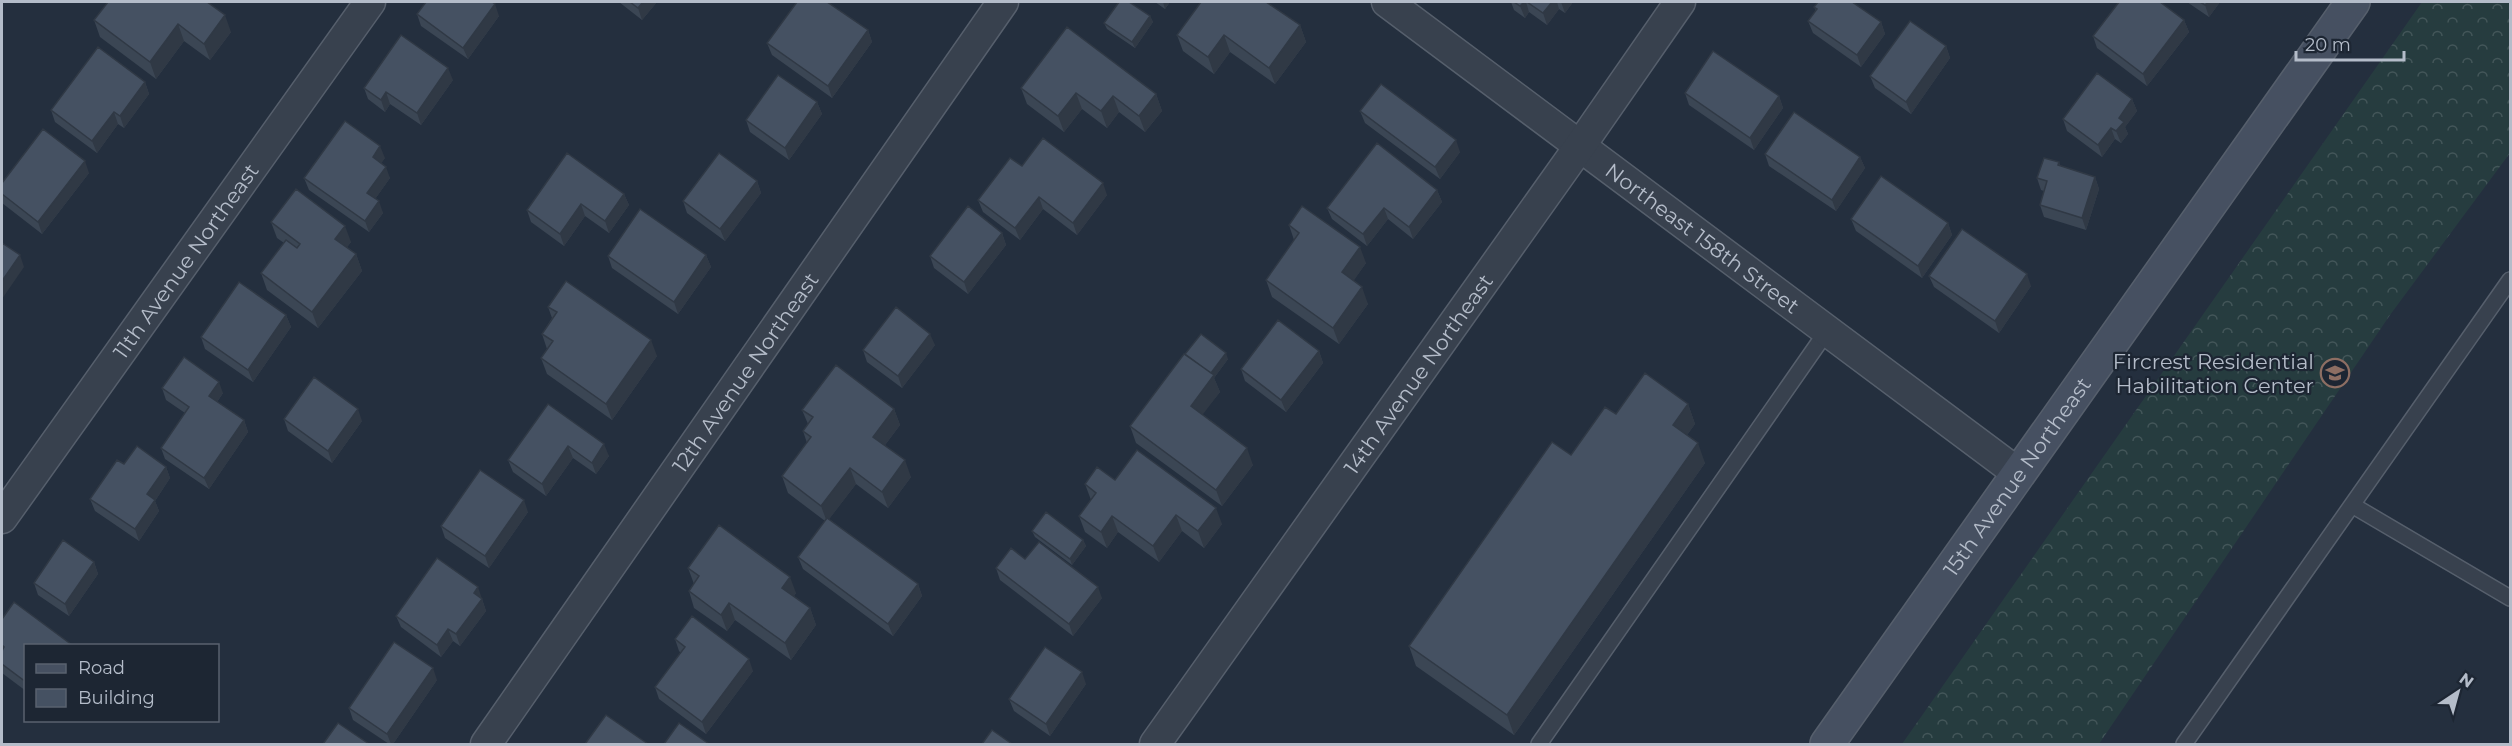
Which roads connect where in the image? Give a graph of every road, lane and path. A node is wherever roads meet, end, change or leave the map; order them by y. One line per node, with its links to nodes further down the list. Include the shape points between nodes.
1 (370, 2): 11 (street, 11th Avenue Northeast)
2 (1003, 2): 13 (street, 12th Avenue Northeast)
3 (1387, 2): 6 (street, Northeast 158th Street)
4 (1680, 2): 6 (street, 14th Avenue Northeast)
5 (2353, 2): 9 (main road, 15th Avenue Northeast)
6 (1580, 146): 8 (street, Northeast 158th Street); 14 (street, 14th Avenue Northeast)
7 (2511, 280): 10 (lane)
8 (1827, 331): 9 (street, Northeast 158th Street); 15 (lane)
9 (2019, 474): 16 (main road, 15th Avenue Northeast)
10 (2352, 505): 12 (lane); 17 (lane)
11 (2, 518)
12 (2511, 598)
13 (486, 744)
14 (1155, 744)
15 (1539, 744)
16 (1827, 744)
17 (2184, 744)

